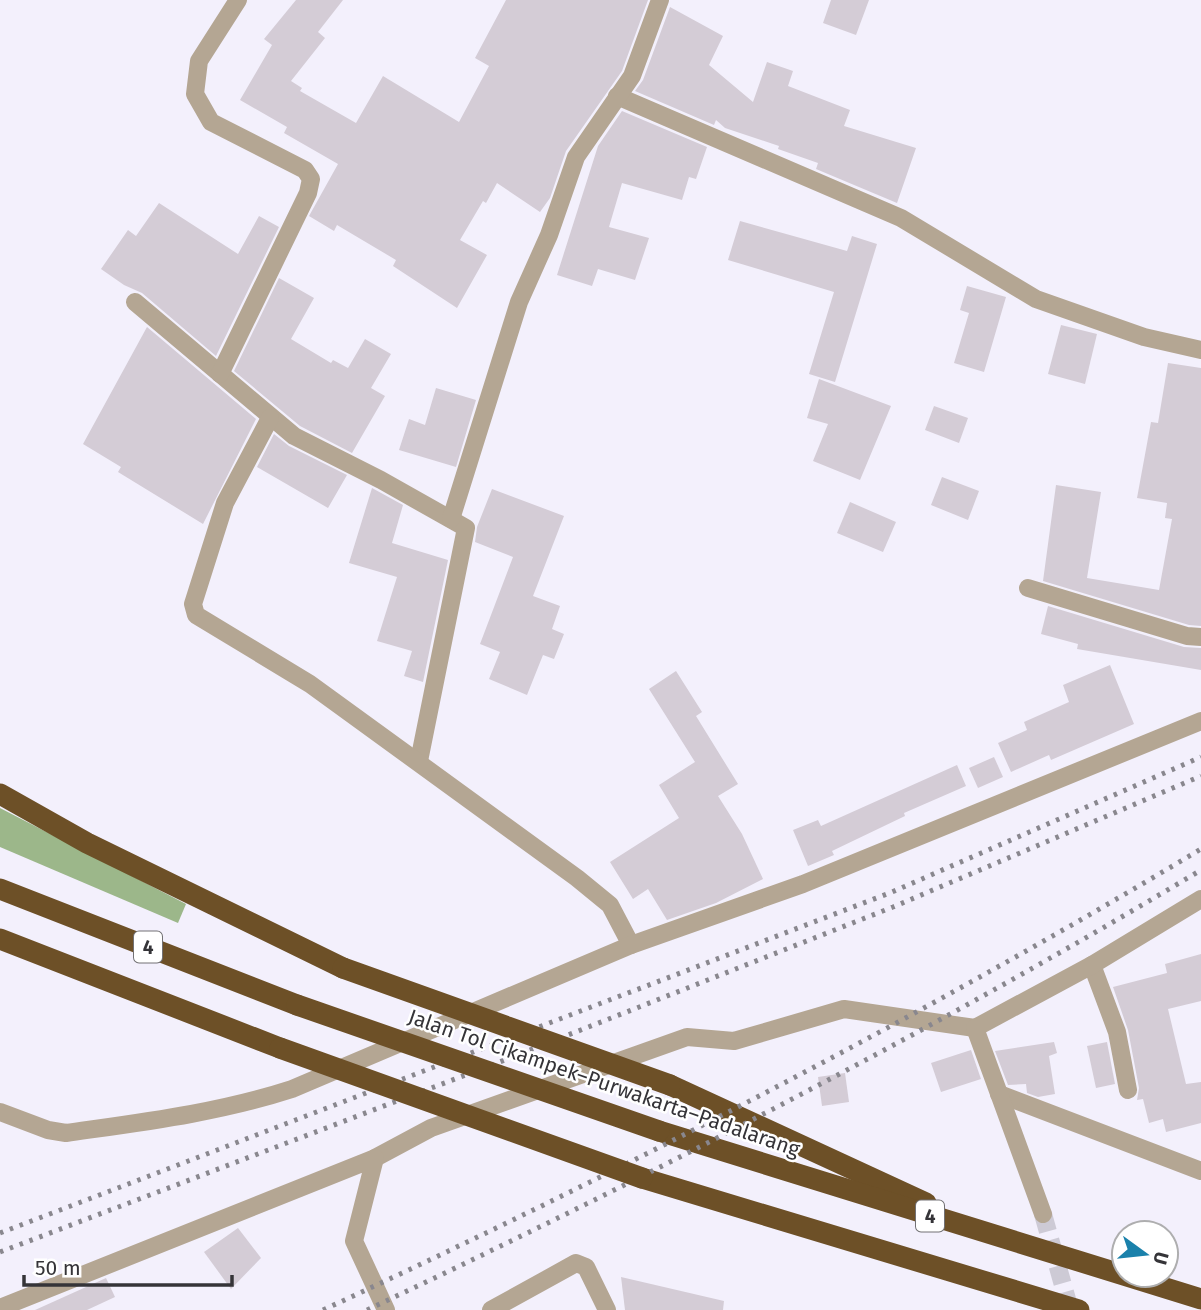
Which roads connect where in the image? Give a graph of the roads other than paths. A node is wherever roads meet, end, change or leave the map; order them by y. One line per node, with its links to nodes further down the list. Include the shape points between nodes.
1 (238, 0): 6 (street, via 199,61 195,94 211,122 305,170 311,179)
2 (660, 0): 3 (street, via 632,76)
3 (617, 96): 5 (street, via 901,218 1036,299 1144,337); 8 (street, via 576,156 549,235 519,302)
4 (135, 302): 6 (street)
5 (1201, 351)
6 (220, 374): 7 (street)
7 (270, 418): 8 (street, via 294,436); 12 (street, via 225,503 193,604 196,615 310,684)
8 (451, 519): 12 (street, via 467,528)
9 (1028, 588): 10 (street, via 1187,636)
10 (1201, 636)
11 (1201, 721): 17 (street, via 803,884)
12 (419, 761): 17 (street, via 610,905)
13 (0, 794): 26 (highway, bridge, via 87,843 343,968 670,1085)
14 (0, 889): 26 (highway, Jalan Tol Cikampek–Purwakarta–Padalarang / 4, bridge, via 297,1005 659,1131)
15 (1201, 899): 18 (street)
16 (0, 939): 32 (highway, 4, bridge, via 280,1048 642,1178)
17 (631, 945): 22 (street, via 292,1089 237,1107 66,1133)
18 (1092, 965): 19 (street); 20 (street, via 1117,1032)
19 (975, 1028): 21 (street); 23 (street, via 844,1009 734,1041 687,1037 431,1128)
20 (1128, 1090)
21 (999, 1094): 24 (street); 25 (street)
22 (0, 1112)
23 (375, 1158): 28 (street); 29 (street, via 354,1241)
24 (1201, 1171)
25 (1043, 1214)
26 (1005, 1239): 27 (highway, Jalan Tol Cikampek–Purwakarta–Padalarang / 4)
27 (1201, 1299)
28 (0, 1308)
29 (386, 1310)
30 (491, 1310): 31 (street, via 576,1263 586,1267)
31 (607, 1310)
32 (1079, 1310)

